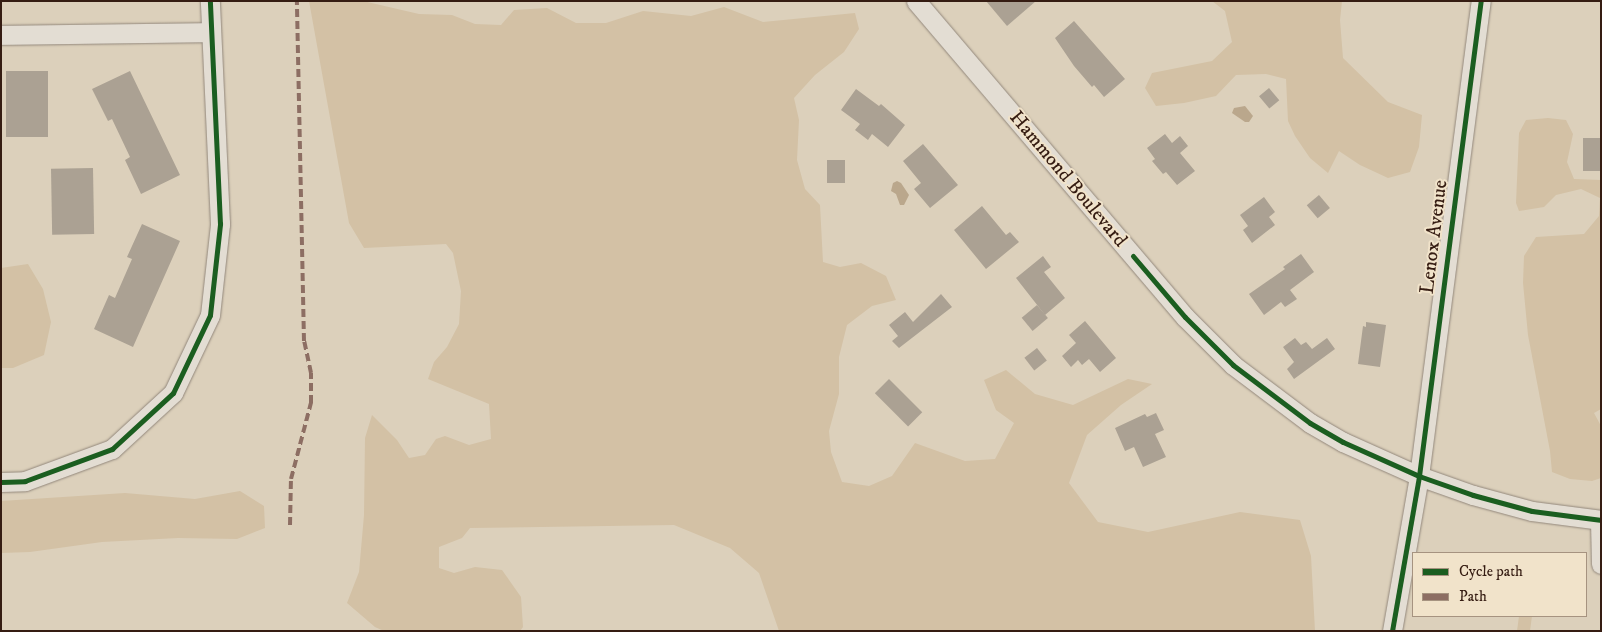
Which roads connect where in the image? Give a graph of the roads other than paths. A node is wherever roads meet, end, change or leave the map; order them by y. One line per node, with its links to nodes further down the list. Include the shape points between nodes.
1 (210, 1): 4 (street)
2 (916, 1): 6 (street, Hammond Boulevard, via 1179,310 1232,365 1310,423)
3 (1481, 1): 6 (street, Lenox Avenue)
4 (211, 32): 5 (street); 7 (street, via 220,224 210,315 173,394 112,449 25,481)
5 (1, 35)
6 (1419, 476): 8 (street, Hammond Boulevard, via 1532,511); 10 (street, Lenox Avenue)
7 (1, 482)
8 (1600, 520): 9 (street)
9 (1601, 564)
10 (1392, 631)

